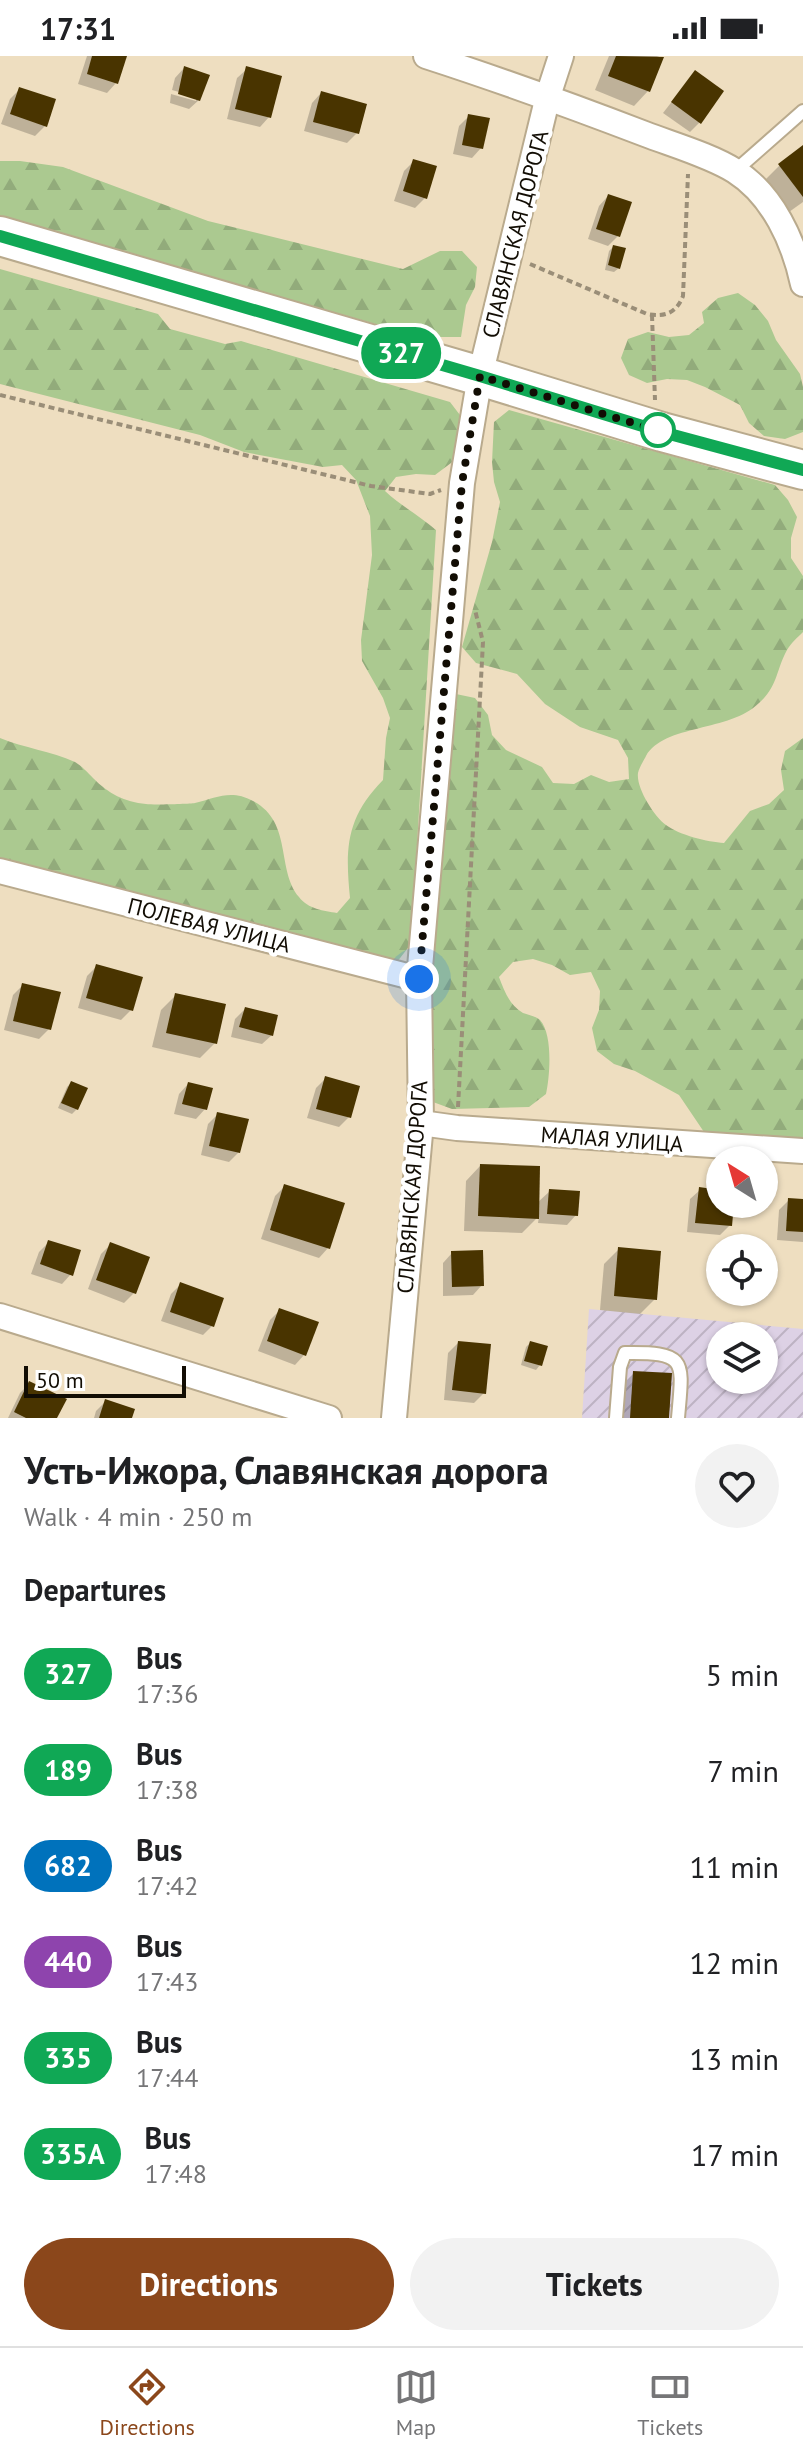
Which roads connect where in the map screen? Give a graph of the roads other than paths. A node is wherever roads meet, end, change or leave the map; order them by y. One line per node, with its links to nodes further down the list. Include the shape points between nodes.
1 (426, 56): 3 (street)
2 (561, 56): 3 (street, СЛАВЯНСКАЯ ДОРОГА)
3 (548, 96): 5 (street); 8 (street, СЛАВЯНСКАЯ ДОРОГА)
4 (803, 111): 5 (lane)
5 (735, 171): 7 (street, via 775,212 798,260)
6 (0, 236): 8 (main road)
7 (803, 284)
8 (480, 376): 9 (main road); 11 (street, СЛАВЯНСКАЯ ДОРОГА, via 462,483)
9 (803, 470)
10 (0, 871): 11 (street, ПОЛЕВАЯ УЛИЦА)
11 (419, 979): 12 (street, СЛАВЯНСКАЯ ДОРОГА)
12 (421, 1123): 13 (street, МАЛАЯ УЛИЦА); 16 (street, СЛАВЯНСКАЯ ДОРОГА)
13 (803, 1151)
14 (0, 1316): 15 (street)
15 (329, 1418)
16 (394, 1418)
17 (616, 1418): 18 (lane, via 625,1353 661,1353 676,1361 682,1374)
18 (678, 1418)

